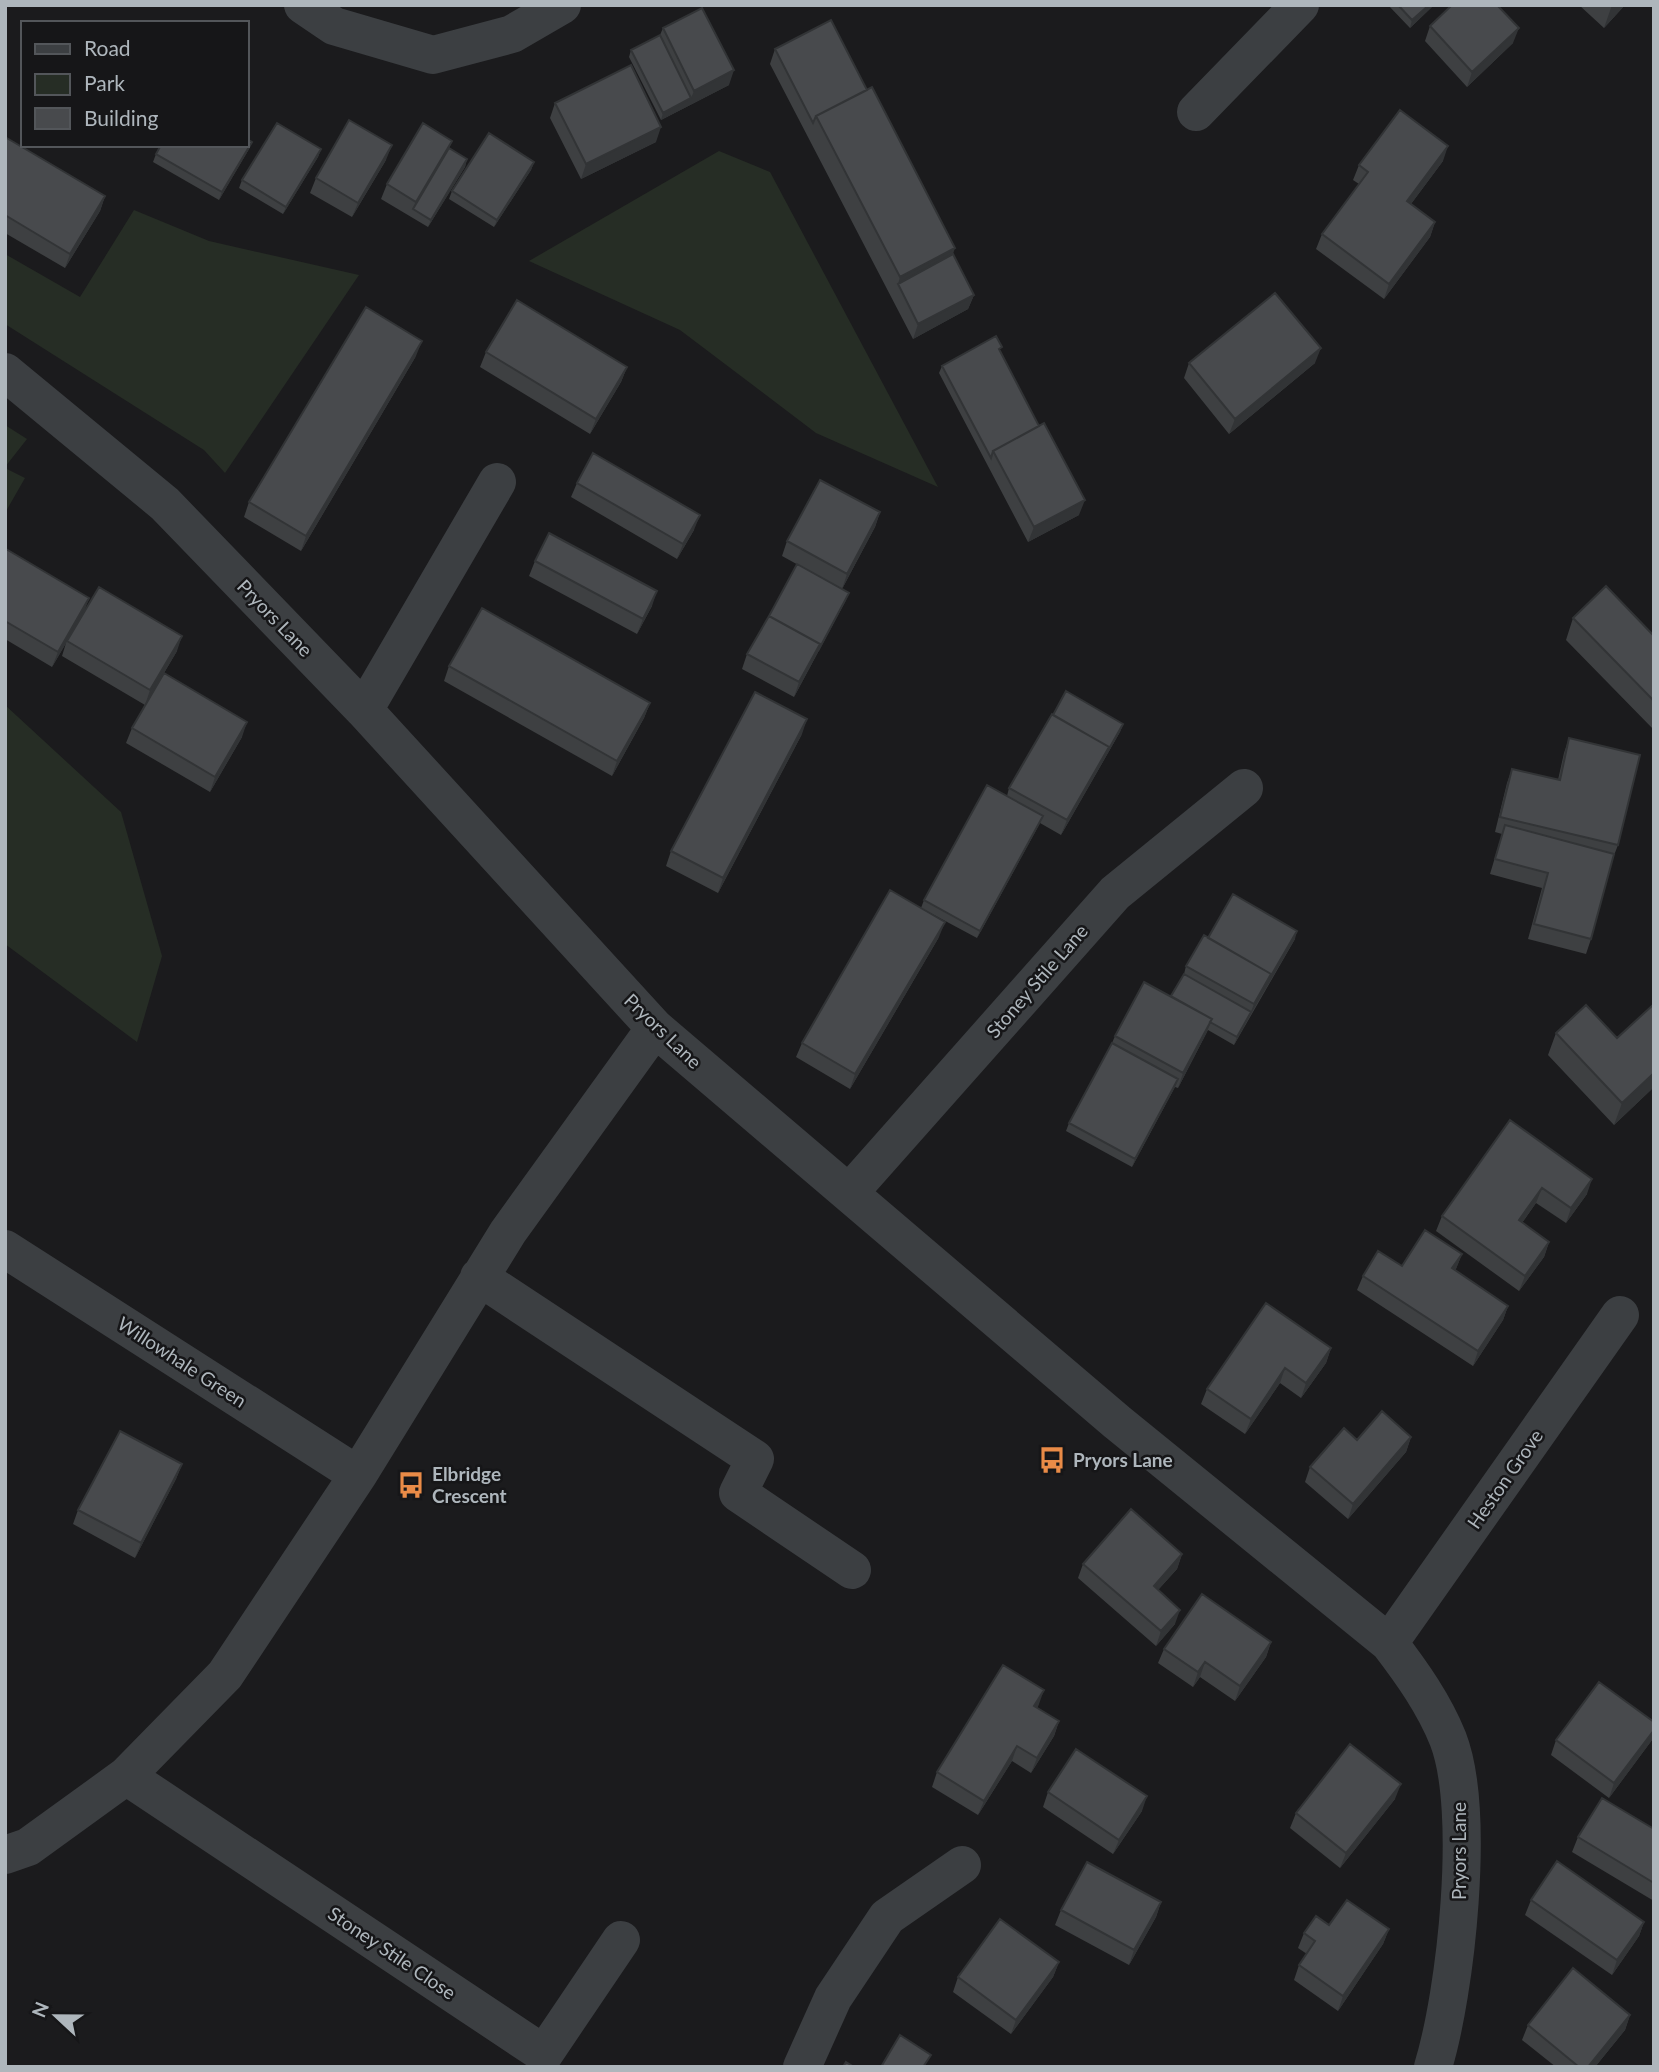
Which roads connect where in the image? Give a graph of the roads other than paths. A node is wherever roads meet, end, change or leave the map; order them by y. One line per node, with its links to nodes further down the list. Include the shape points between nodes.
1 (303, 5): 2 (street, via 334,26 433,55 512,34)
2 (562, 5)
3 (1300, 5): 4 (street)
4 (1196, 112)
5 (5, 372): 7 (street, Pryors Lane, via 165,504)
6 (497, 482): 7 (street)
7 (364, 710): 9 (street, Pryors Lane)
8 (1244, 788): 10 (street, Stoney Stile Lane, via 1115,893)
9 (655, 1028): 10 (street, Pryors Lane); 12 (street)
10 (849, 1193): 16 (street, Pryors Lane, via 1117,1422)
11 (5, 1249): 14 (street, Willowhale Green)
12 (479, 1277): 14 (street); 15 (street, via 755,1459 738,1493)
13 (1620, 1315): 16 (street, Heston Grove)
14 (358, 1475): 17 (street, via 225,1675)
15 (852, 1570)
16 (1389, 1643): 22 (street, Pryors Lane, via 1420,1684 1448,1741 1463,1811 1458,1909 1441,2041)
17 (126, 1776): 18 (street, via 28,1847); 20 (street, Stoney Stile Close, via 544,2054)
18 (5, 1855)
19 (962, 1865): 21 (street, via 887,1917 832,1998)
20 (621, 1940)
21 (802, 2067)
22 (1433, 2067)

